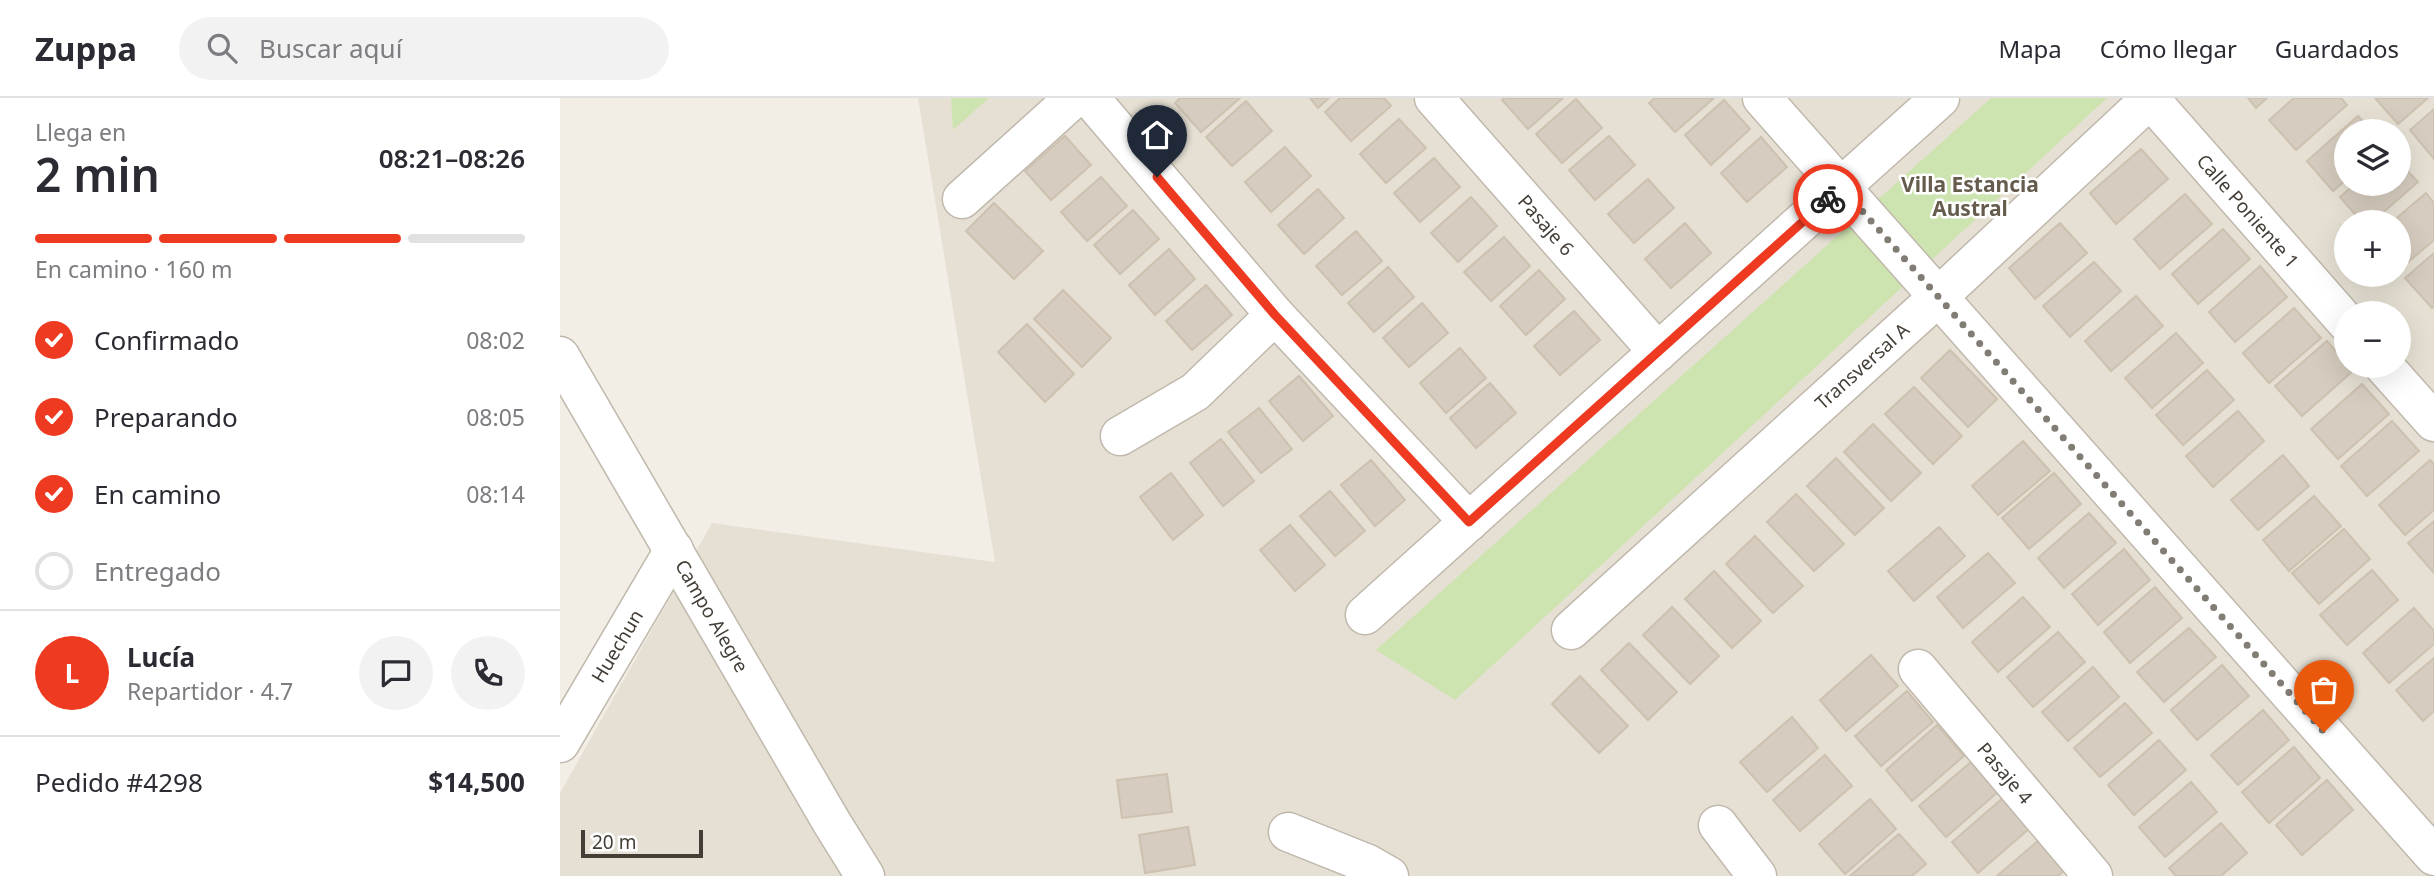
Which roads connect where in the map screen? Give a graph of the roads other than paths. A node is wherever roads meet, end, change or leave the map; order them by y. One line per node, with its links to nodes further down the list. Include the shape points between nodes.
1 (1074, 98): 8 (street)
2 (1090, 98): 11 (street)
3 (1434, 98): 12 (street, Pasaje 6)
4 (1762, 98): 7 (street)
5 (1940, 98): 7 (street)
6 (2150, 98): 9 (street, Transversal A); 10 (street, Calle Poniente 1)
7 (1841, 187): 9 (street); 12 (street)
8 (962, 199)
9 (1938, 297): 20 (street, Transversal A); 25 (street)
10 (2334, 308)
11 (1275, 315): 16 (street, via 1195,392); 17 (street)
12 (1658, 352): 17 (street)
13 (560, 356): 18 (street, Campo Alegre)
14 (2395, 378): 15 (street)
15 (2434, 422)
16 (1120, 436)
17 (1469, 522): 19 (street)
18 (674, 550): 22 (street, Huechun); 26 (street, Campo Alegre)
19 (1365, 615)
20 (1571, 630)
21 (1918, 669): 29 (street, Pasaje 4)
22 (560, 743)
23 (1718, 825): 28 (street)
24 (1288, 832): 27 (street)
25 (2434, 856)
26 (864, 876)
27 (1389, 876)
28 (1757, 876)
29 (2093, 876)

